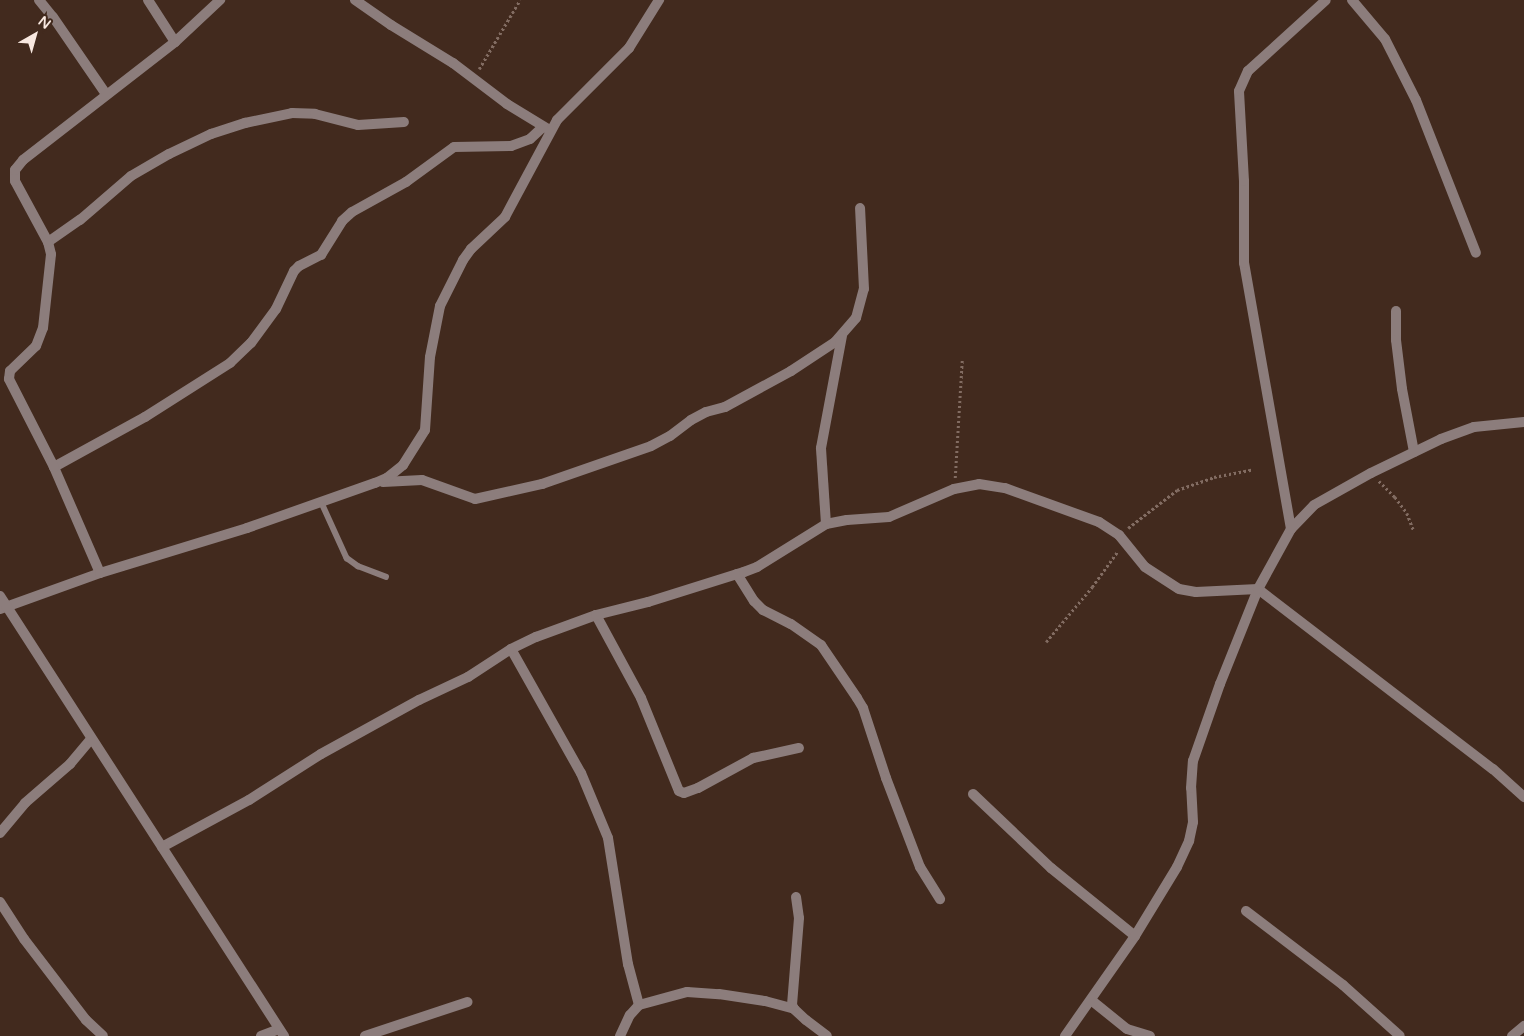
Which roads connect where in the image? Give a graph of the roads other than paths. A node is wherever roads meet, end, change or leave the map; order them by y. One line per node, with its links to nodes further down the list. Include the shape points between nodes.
1 (39, 0): 9 (street)
2 (148, 0): 8 (street)
3 (220, 0): 8 (street)
4 (355, 0): 11 (street)
5 (659, 0): 11 (street, via 629,48)
6 (1326, 0): 23 (street, via 1248,71 1239,90 1244,263)
7 (1352, 0): 14 (street, via 1385,38 1416,100)
8 (175, 42): 9 (street)
9 (106, 94): 13 (street, via 23,160 15,170 15,181)
10 (404, 122): 13 (street, via 358,125 315,114 292,113 211,134 131,176 80,220)
11 (547, 129): 19 (street, via 511,146 454,147 406,182 352,212 321,255 294,271 276,309 251,344 230,363 145,417); 20 (street, via 529,177 505,217 466,254 443,300 430,357 427,423 423,436 402,465 387,478)
12 (860, 208): 16 (street, via 864,289 856,318)
13 (48, 242): 19 (street, via 51,260 43,328 33,351 8,375)
14 (1476, 254)
15 (1396, 310): 18 (street, via 1402,389)
16 (842, 336): 20 (street, via 791,371 725,407 691,420 651,446 542,484 475,499 422,480); 22 (street, via 821,448)
17 (1524, 422): 18 (street, via 1474,427)
18 (1414, 452): 23 (street, via 1309,509)
19 (54, 467): 24 (street)
20 (374, 483): 21 (street)
21 (321, 501): 24 (street, via 247,528); 26 (lane, via 347,558)
22 (826, 524): 25 (street, via 757,567); 27 (street, via 889,517 954,489 979,484 1005,488 1087,516 1122,538 1145,567 1179,589 1196,592)
23 (1292, 529): 27 (street)
24 (100, 573): 28 (street)
25 (737, 574): 29 (street); 38 (street, via 763,610 818,643 857,698 920,867)
26 (386, 577)
27 (1258, 589): 34 (street, via 1493,769); 41 (street, via 1193,761 1193,817 1189,841)
28 (2, 603): 31 (street)
29 (596, 615): 30 (street); 32 (street, via 641,698 680,792 698,788 753,758)
30 (511, 649): 36 (street); 44 (street, via 581,773 608,838 628,964)
31 (91, 738): 35 (street, via 70,764 26,803); 36 (street)
32 (799, 748)
33 (973, 794): 41 (street, via 1051,868)
34 (1524, 797)
35 (0, 833)
36 (162, 847): 47 (street)
37 (796, 897): 45 (street, via 799,918)
38 (940, 899)
39 (1, 907): 48 (street, via 86,1020)
40 (1246, 911): 55 (street, via 1343,985)
41 (1135, 936): 42 (street)
42 (1091, 1000): 53 (street); 54 (street, via 1127,1029)
43 (467, 1002): 50 (street)
44 (639, 1005): 45 (street, via 687,992 704,992); 51 (street)
45 (794, 1009): 52 (street)
46 (1524, 1026): 56 (street)
47 (281, 1032): 49 (street)
48 (103, 1036)
49 (261, 1036)
50 (365, 1036)
51 (620, 1036)
52 (827, 1036)
53 (1065, 1036)
54 (1150, 1036)
55 (1400, 1036)
56 (1512, 1036)

